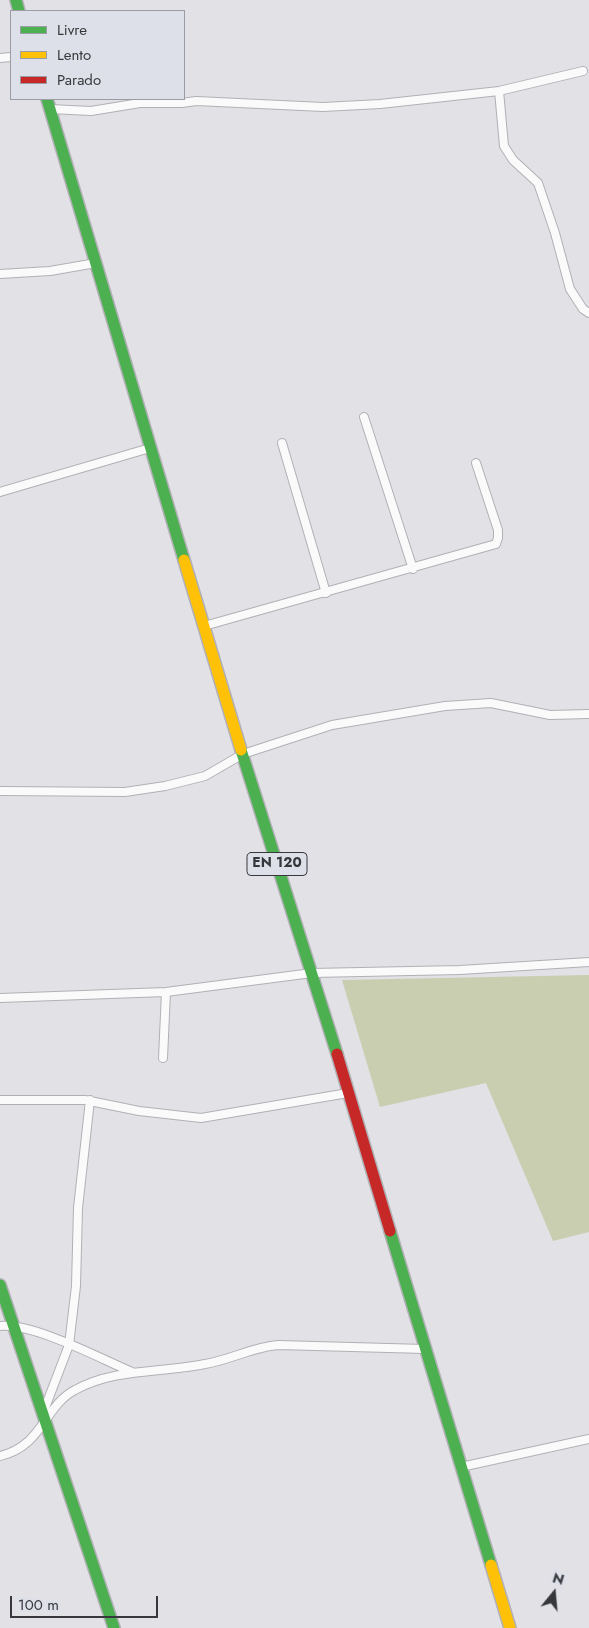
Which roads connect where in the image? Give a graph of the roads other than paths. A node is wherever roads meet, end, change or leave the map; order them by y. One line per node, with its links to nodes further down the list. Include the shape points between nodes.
1 (583, 71): 2 (street)
2 (499, 91): 3 (street, via 433,100 323,108 196,101 140,103 91,111); 6 (street, via 504,146 513,160 538,183 570,289)
3 (49, 104): 4 (main road, EN 120)
4 (96, 263): 5 (street, via 50,271); 9 (main road, EN 120)
5 (0, 274)
6 (589, 313)
7 (364, 417): 12 (street)
8 (282, 443): 13 (street)
9 (150, 448): 11 (street); 14 (main road, EN 120)
10 (476, 462): 12 (street, via 498,530 496,544)
11 (0, 492)
12 (413, 568): 13 (street)
13 (326, 593): 14 (street)
14 (204, 626): 16 (main road, EN 120)
15 (589, 714): 16 (street, via 550,715 491,703 446,706 332,725)
16 (242, 754): 17 (street, via 205,776 165,786 125,792); 19 (main road, EN 120)
17 (0, 791)
18 (589, 962): 19 (street, via 460,970)
19 (312, 973): 20 (street); 23 (main road, EN 120)
20 (166, 992): 21 (street); 22 (street)
21 (0, 998)
22 (163, 1058)
23 (348, 1092): 25 (street, via 201,1118 139,1111); 30 (main road, EN 120)
24 (0, 1100): 25 (street)
25 (90, 1100): 29 (street, via 78,1208 76,1286)
26 (0, 1285): 27 (main road)
27 (13, 1325): 28 (street); 29 (street); 32 (main road)
28 (0, 1326)
29 (69, 1345): 31 (street); 32 (street)
30 (426, 1349): 31 (street, via 278,1345 204,1365); 35 (main road, EN 120)
31 (132, 1372): 32 (street, via 74,1390)
32 (44, 1417): 34 (street, via 33,1438 22,1447); 36 (main road)
33 (589, 1439): 35 (street)
34 (0, 1456)
35 (461, 1467): 37 (main road, EN 120)
36 (114, 1628)
37 (510, 1628)

